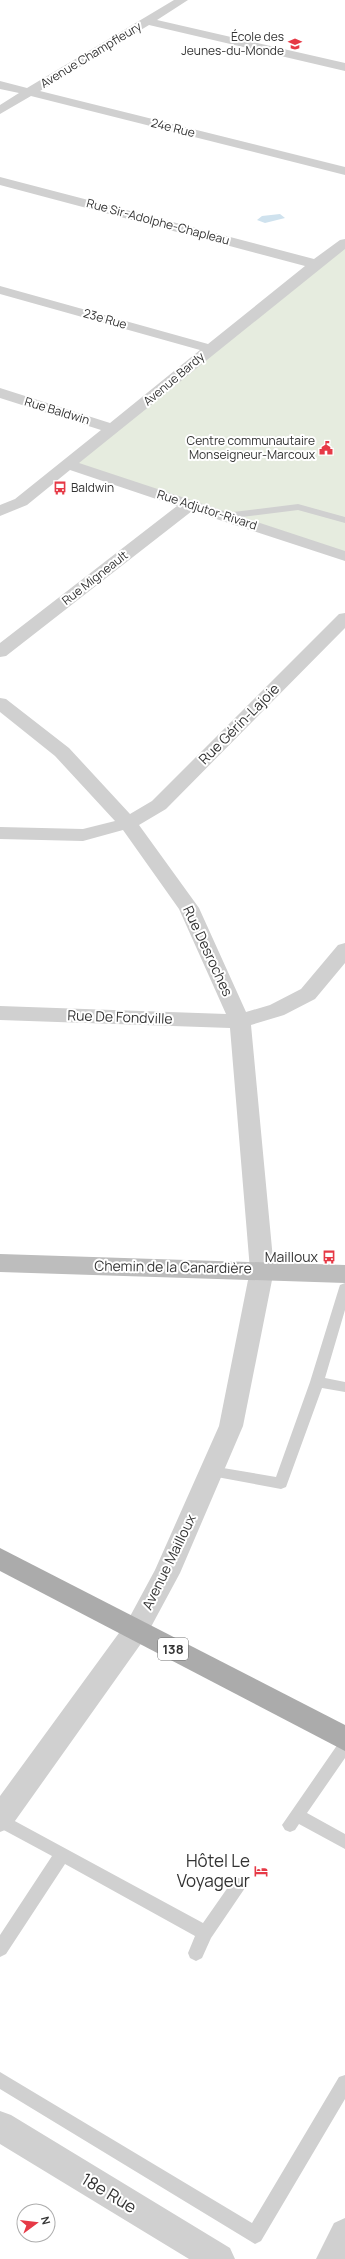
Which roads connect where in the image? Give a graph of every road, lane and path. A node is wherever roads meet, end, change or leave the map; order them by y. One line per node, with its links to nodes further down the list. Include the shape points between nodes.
1 (182, 0): 2 (street, Avenue Champfleury)
2 (147, 21): 3 (street); 5 (street, Avenue Champfleury)
3 (345, 67)
4 (0, 85): 5 (street, 24e Rue)
5 (30, 92): 6 (street, Avenue Champfleury); 7 (street, 24e Rue)
6 (0, 110)
7 (345, 171)
8 (0, 181): 10 (street, Rue Sir-Adolphe-Chapleau)
9 (345, 243): 10 (street, Avenue Bardy)
10 (316, 264): 12 (street, Avenue Bardy)
11 (0, 290): 12 (street, 23e Rue)
12 (211, 349): 14 (street, Avenue Bardy)
13 (0, 394): 14 (street, Rue Baldwin)
14 (114, 429): 15 (street, Avenue Bardy)
15 (69, 465): 16 (street, Rue Adjutor-Rivard); 17 (street, Avenue Bardy, via 21,502)
16 (190, 504): 18 (street, Rue Adjutor-Rivard); 22 (street, Rue Migneault)
17 (0, 511)
18 (225, 516): 19 (lane, via 298,507); 20 (street, Rue Adjutor-Rivard)
19 (345, 520)
20 (345, 556)
21 (345, 618): 24 (street, Rue Gérin-Lajoie, via 159,805)
22 (0, 652)
23 (0, 703): 24 (street, Rue Desroches, via 62,752)
24 (128, 822): 25 (street, Rue Gérin-Lajoie, via 83,835); 28 (street, Rue Desroches, via 189,908)
25 (0, 833)
26 (345, 950): 28 (street, Rue De Fondville, via 308,994 277,1010)
27 (0, 1012): 28 (street, Rue De Fondville)
28 (240, 1021): 30 (street, Rue Desroches)
29 (0, 1263): 30 (main road, Chemin de la Canardière)
30 (262, 1270): 31 (main road, Chemin de la Canardière); 35 (street, Avenue Mailloux, via 231,1426)
31 (345, 1274)
32 (345, 1288): 33 (lane)
33 (317, 1382): 34 (lane); 35 (lane, via 281,1483)
34 (345, 1387)
35 (211, 1471): 37 (street, Avenue Mailloux, via 167,1573)
36 (0, 1559): 37 (main road, 138)
37 (136, 1630): 38 (main road, 138); 40 (street, Avenue Mailloux)
38 (345, 1740)
39 (345, 1746): 41 (lane, via 294,1820)
40 (0, 1820): 42 (lane)
41 (345, 1842)
42 (62, 1854): 44 (lane); 45 (lane)
43 (239, 1885): 44 (lane)
44 (205, 1933): 46 (lane)
45 (0, 1949)
46 (196, 1953)
47 (0, 2080): 48 (lane, via 255,2235)
48 (345, 2083)
49 (0, 2126): 51 (street, 18e Rue)
50 (345, 2234): 52 (street)
51 (218, 2259)
52 (332, 2259)

